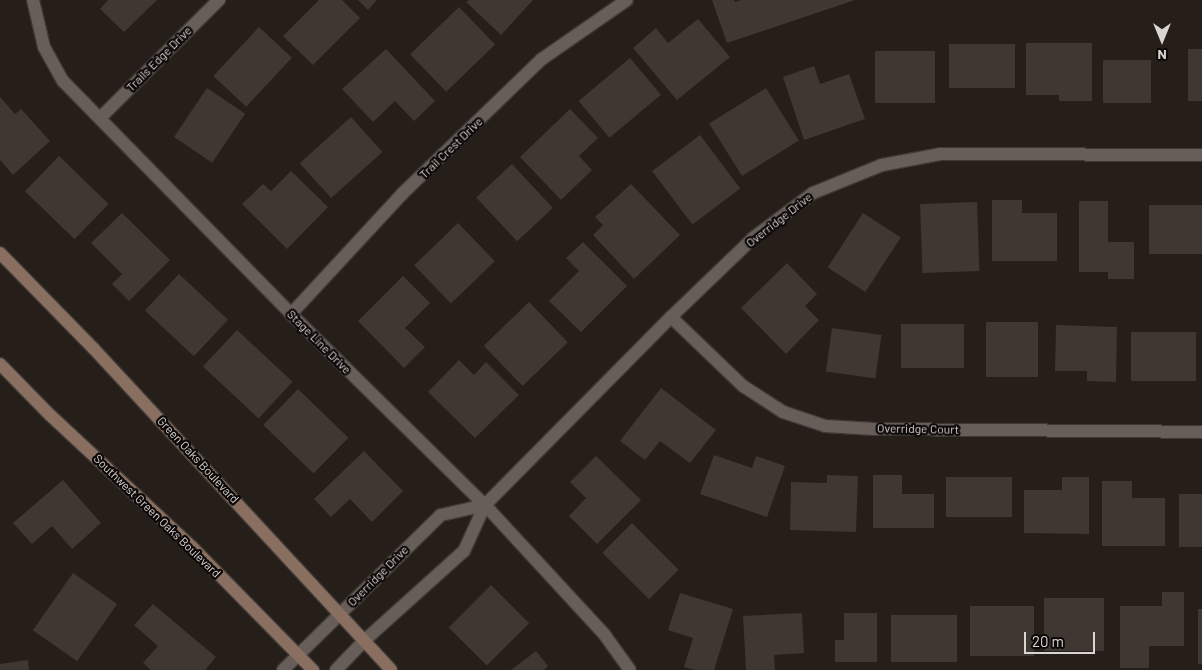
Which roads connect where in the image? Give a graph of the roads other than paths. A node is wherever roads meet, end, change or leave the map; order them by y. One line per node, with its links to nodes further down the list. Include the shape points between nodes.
1 (33, 0): 4 (street, Stage Line Drive, via 44,47 58,73)
2 (219, 0): 4 (street, Trails Edge Drive)
3 (627, 0): 7 (street, Trail Crest Drive, via 542,59 403,193)
4 (100, 118): 7 (street, Stage Line Drive)
5 (1202, 155): 8 (street, Overridge Drive, via 940,154 882,165 813,193 753,238)
6 (0, 253): 12 (main road, Green Oaks Boulevard, via 94,349)
7 (291, 314): 11 (street, Stage Line Drive)
8 (672, 317): 10 (street, Overridge Court, via 743,386 783,412 825,426); 11 (street, Overridge Drive)
9 (0, 364): 14 (main road, Southwest Green Oaks Boulevard, via 192,547)
10 (1202, 432)
11 (485, 504): 12 (street, Overridge Drive, via 441,515); 13 (street, Overridge Drive, via 464,551); 19 (street, Stage Line Drive, via 604,634)
12 (340, 614): 13 (main road, Green Oaks Boulevard); 14 (street, Overridge Drive)
13 (365, 640): 17 (street, Overridge Drive); 18 (main road, Green Oaks Boulevard)
14 (298, 654): 15 (street, Overridge Drive); 16 (main road, Southwest Green Oaks Boulevard)
15 (283, 670)
16 (314, 670)
17 (336, 670)
18 (391, 670)
19 (630, 670)

